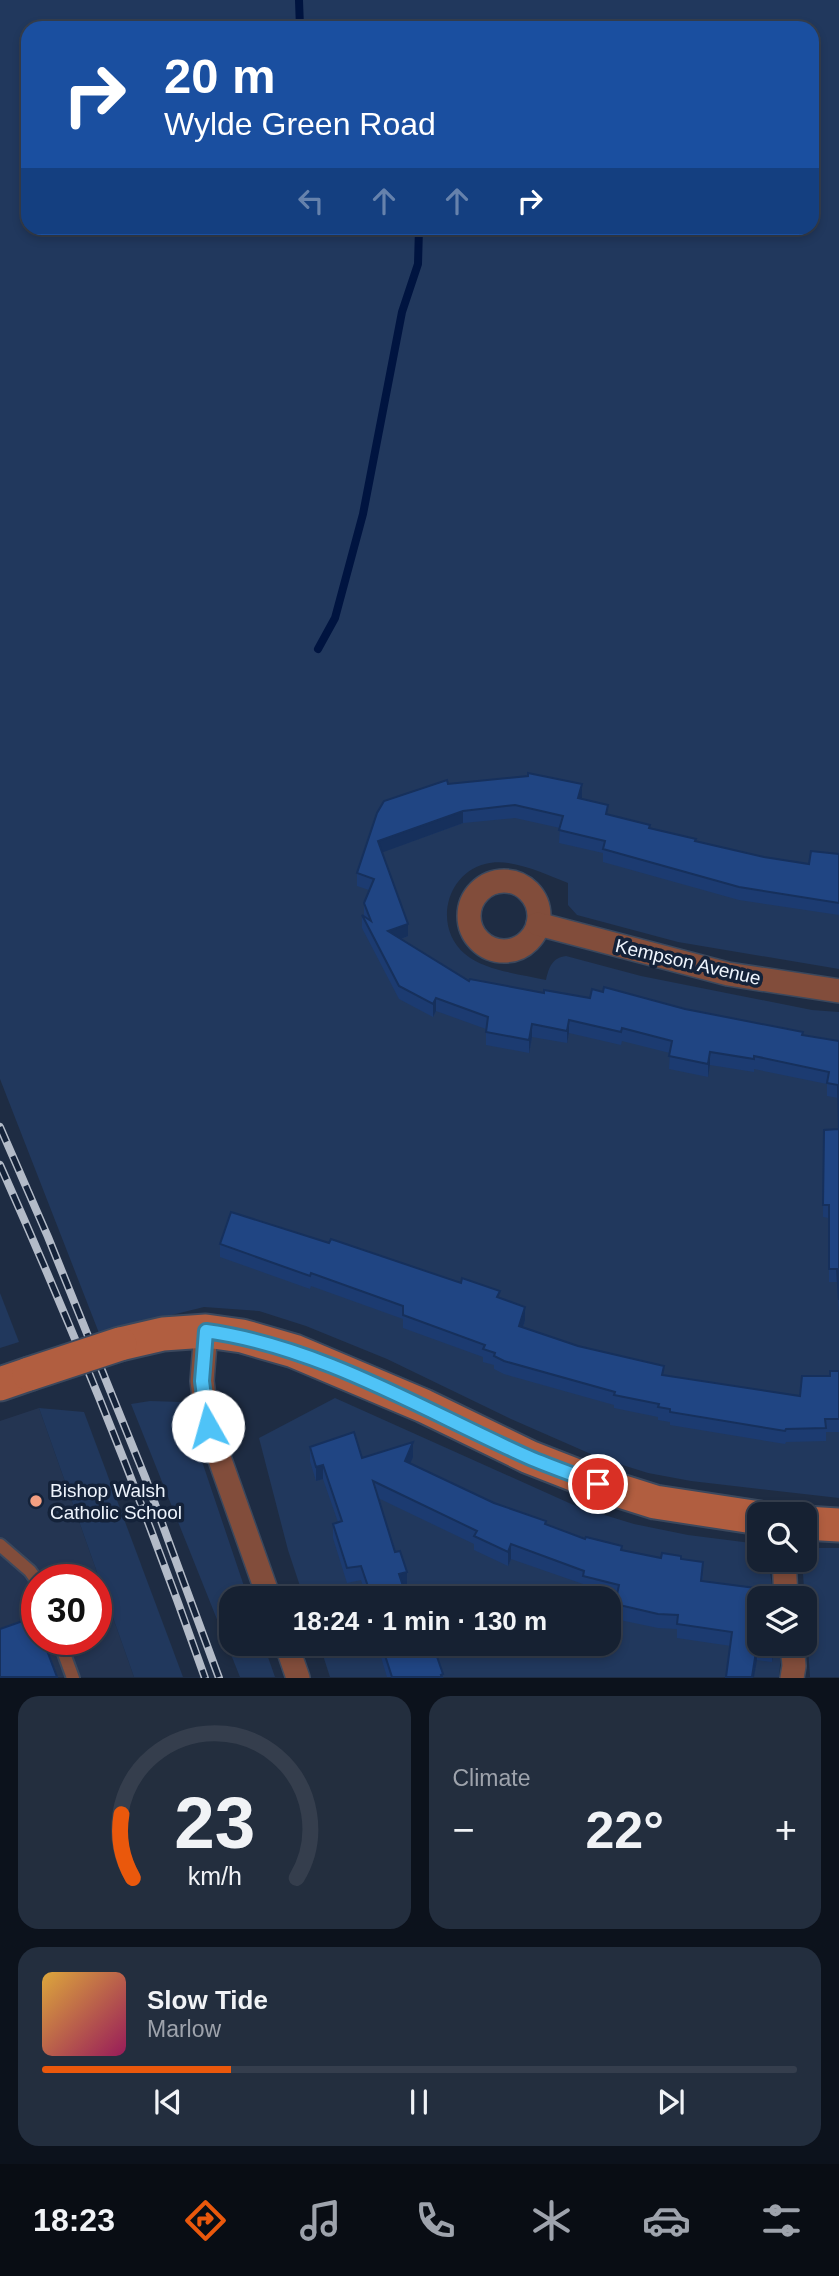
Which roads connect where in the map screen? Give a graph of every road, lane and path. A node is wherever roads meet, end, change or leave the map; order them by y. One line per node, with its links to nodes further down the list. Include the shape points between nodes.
1 (538, 925): 2 (street, Kempson Avenue, via 728,974)
2 (839, 991)
3 (206, 1331): 4 (street, bridge, via 163,1334); 5 (street, via 294,1351 598,1484 655,1502); 10 (street, via 202,1381 208,1426)
4 (15, 1379)
5 (747, 1516)
6 (817, 1524): 7 (street)
7 (839, 1525)
8 (0, 1545): 9 (lane)
9 (22, 1564)
10 (266, 1586)
11 (65, 1655): 14 (lane)
12 (290, 1656): 15 (street)
13 (793, 1656): 16 (street)
14 (73, 1678)
15 (298, 1678)
16 (792, 1678)

